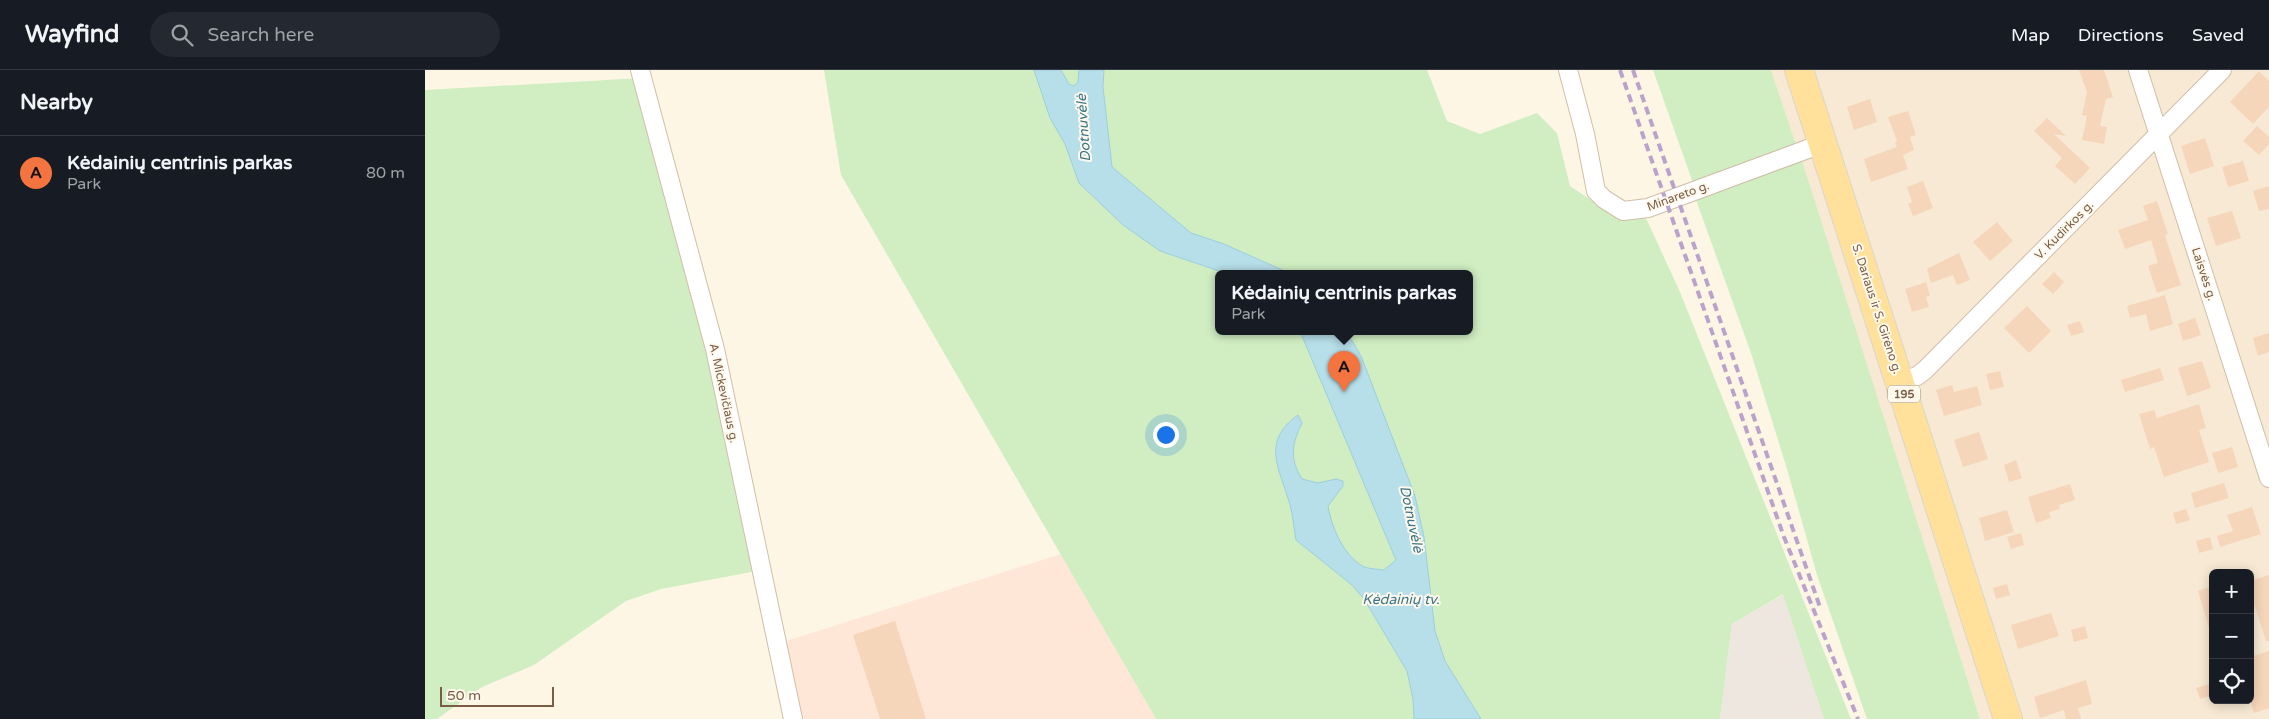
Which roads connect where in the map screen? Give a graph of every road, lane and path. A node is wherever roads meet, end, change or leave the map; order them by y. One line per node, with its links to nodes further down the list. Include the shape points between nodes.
1 (640, 70): 10 (street, A. Mickevičiaus g., via 715,349)
2 (1568, 70): 7 (street, Minareto g., via 1596,191 1623,211 1648,208)
3 (1799, 70): 7 (main road, S. Dariaus ir S. Girėno g. / 195)
4 (2138, 70): 6 (street, Laisvės g.)
5 (2222, 70): 6 (street, V. Kudirkos g.)
6 (2159, 132): 8 (street, V. Kudirkos g., via 1925,370); 9 (street, Laisvės g.)
7 (1824, 143): 8 (main road, S. Dariaus ir S. Girėno g. / 195)
8 (1901, 382): 11 (main road, S. Dariaus ir S. Girėno g. / 195)
9 (2269, 478)
10 (793, 719)
11 (2008, 719)

